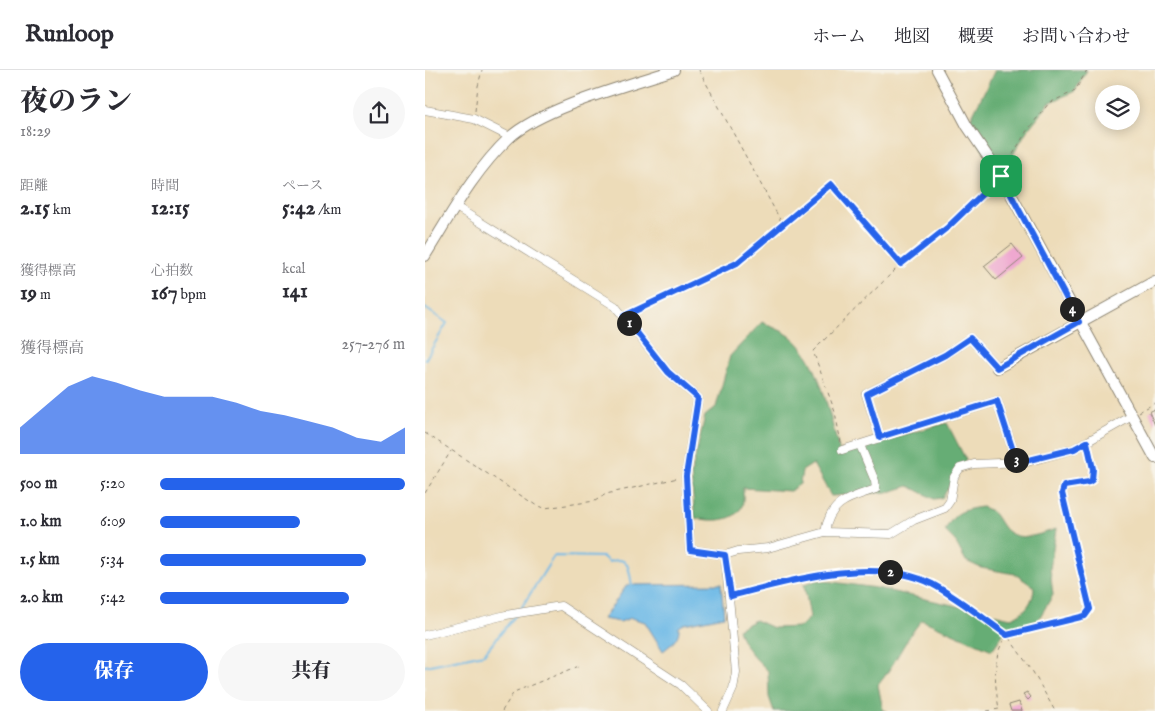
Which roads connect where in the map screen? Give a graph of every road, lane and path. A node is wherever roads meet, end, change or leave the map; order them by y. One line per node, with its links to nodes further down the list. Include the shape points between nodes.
1 (482, 70): 7 (path)
2 (675, 70): 8 (street, via 570,106 531,123)
3 (699, 70): 11 (path)
4 (937, 70): 9 (street, via 967,126)
5 (1087, 70): 9 (path, via 1075,91 1049,103 1026,132)
6 (425, 110): 7 (street)
7 (474, 119): 8 (street)
8 (510, 137): 10 (street, via 479,172)
9 (1001, 176): 13 (path, via 948,227); 16 (street)
10 (457, 206): 12 (street); 15 (street, via 615,306)
11 (783, 225): 13 (path, via 831,184); 15 (path, via 737,263)
12 (425, 256)
13 (901, 264): 25 (path, via 813,352 835,412)
14 (1155, 281): 16 (street)
15 (624, 316): 28 (street, via 668,372 698,398)
16 (1079, 322): 17 (street); 19 (street)
17 (997, 368): 21 (street, via 970,338 945,355 867,394)
18 (1155, 403): 19 (path)
19 (1131, 416): 22 (street); 26 (street)
20 (425, 433): 24 (path)
21 (880, 437): 23 (street); 27 (street, via 997,401)
22 (1087, 442): 27 (street, via 1074,449); 34 (path, via 1092,480 1064,486 1062,493 1090,609 1085,616)
23 (860, 444): 25 (street); 30 (street, via 876,489 836,505 827,519)
24 (451, 450): 28 (path, via 545,508 595,501 606,494); 29 (path)
25 (842, 450)
26 (1155, 458)
27 (1017, 463): 30 (street, via 974,464 960,468 954,476 950,501 945,508 914,520 891,534)
28 (686, 476): 31 (street, via 690,550)
29 (425, 493)
30 (825, 532): 31 (street, via 768,548)
31 (725, 555): 32 (street)
32 (731, 596): 34 (path, via 793,581 849,573 901,573 931,583); 38 (street, via 736,672 733,689)
33 (425, 635): 37 (street, via 506,615 561,606 681,685)
34 (1007, 635): 39 (path, via 997,656 995,687 999,709); 40 (path)
35 (579, 666): 36 (path, via 514,692)
36 (503, 711)
37 (708, 711)
38 (723, 711)
39 (987, 711)
40 (1055, 711)

